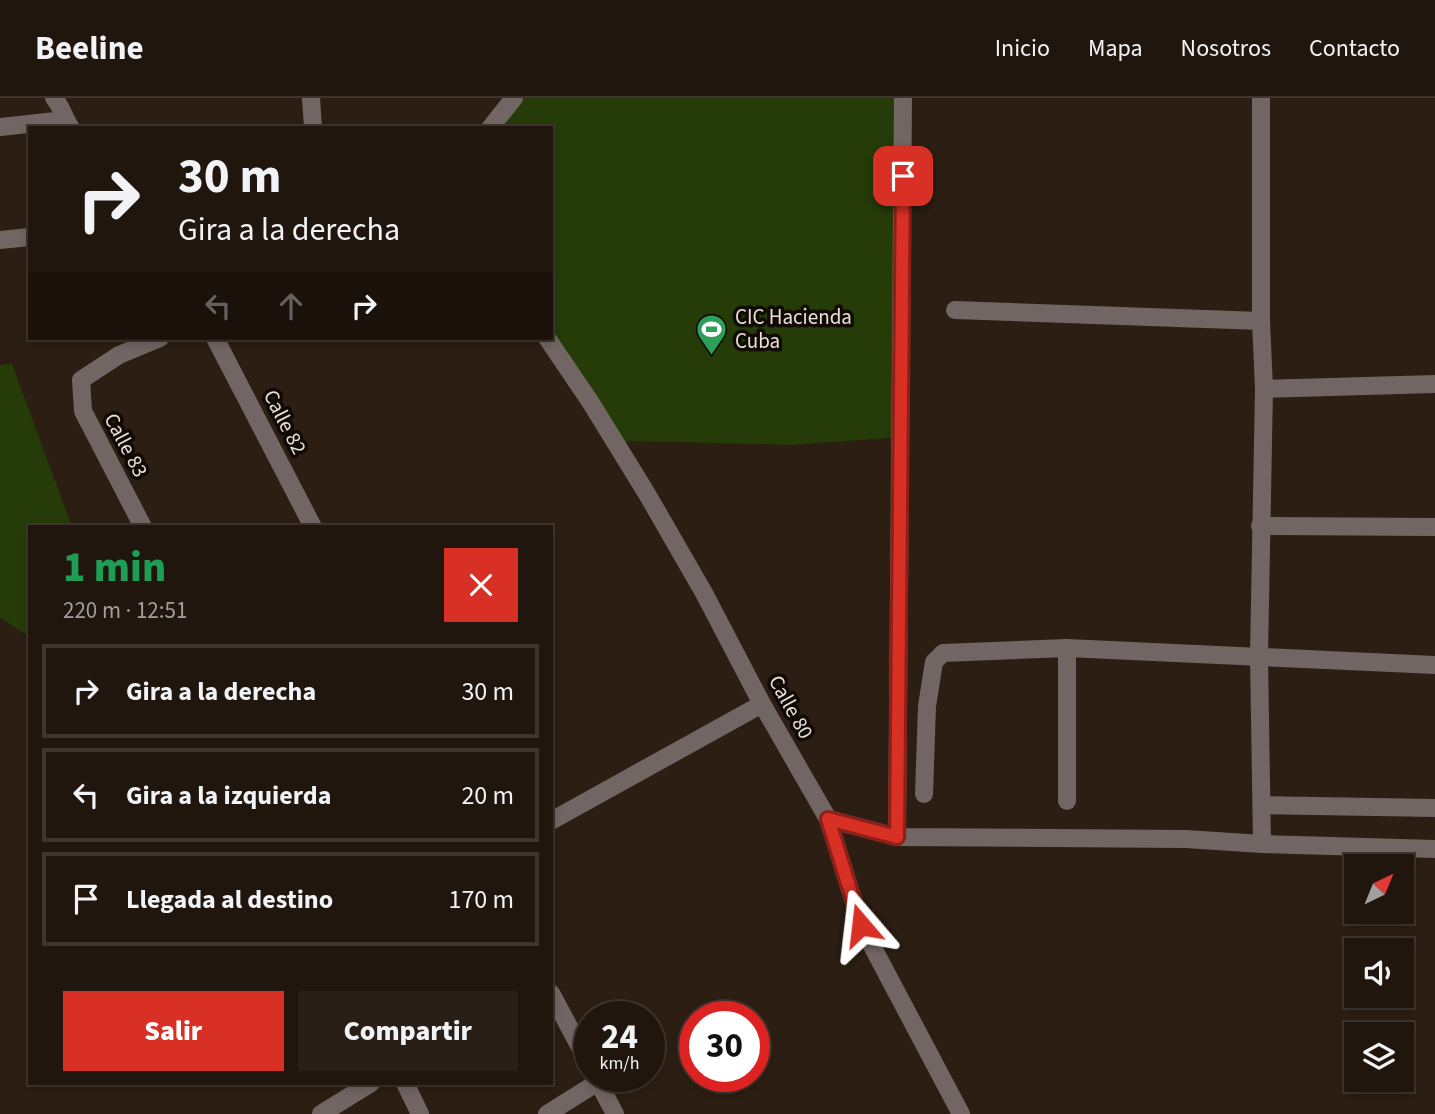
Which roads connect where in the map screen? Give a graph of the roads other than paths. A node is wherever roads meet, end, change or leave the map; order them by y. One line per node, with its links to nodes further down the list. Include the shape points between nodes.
1 (54, 98): 6 (street)
2 (311, 98): 7 (street)
3 (514, 98): 8 (street)
4 (904, 98): 33 (street)
5 (1261, 98): 13 (street)
6 (68, 124): 9 (street)
7 (313, 126)
8 (492, 126)
9 (0, 127)
10 (28, 237): 11 (street)
11 (0, 240)
12 (955, 310): 13 (street)
13 (1261, 321): 18 (street)
14 (155, 340): 19 (street, Calle 83, via 119,355 81,380 83,411)
15 (216, 340): 20 (street, Calle 82)
16 (548, 340): 26 (street, Calle 80, via 647,494)
17 (1435, 384): 18 (street)
18 (1264, 388): 21 (street)
19 (142, 525)
20 (312, 525)
21 (1260, 526): 22 (street); 24 (street)
22 (1435, 527)
23 (1067, 648): 24 (street); 27 (street, via 943,653 934,662); 28 (street)
24 (1259, 656): 25 (street); 29 (street)
25 (1435, 665)
26 (762, 704): 31 (street, Calle 80); 32 (street)
27 (923, 793)
28 (1067, 801)
29 (1262, 804): 30 (street); 34 (street)
30 (1435, 808)
31 (828, 819): 33 (street); 46 (street, Calle 80, via 861,925)
32 (553, 820)
33 (897, 837): 34 (street, via 1186,839)
34 (1262, 844): 35 (street)
35 (1435, 849)
36 (553, 997): 37 (street)
37 (574, 1037)
38 (368, 1085): 42 (street)
39 (406, 1085): 43 (street)
40 (574, 1092): 44 (street)
41 (603, 1092): 45 (street)
42 (321, 1114)
43 (420, 1114)
44 (547, 1114)
45 (615, 1114)
46 (961, 1114)

